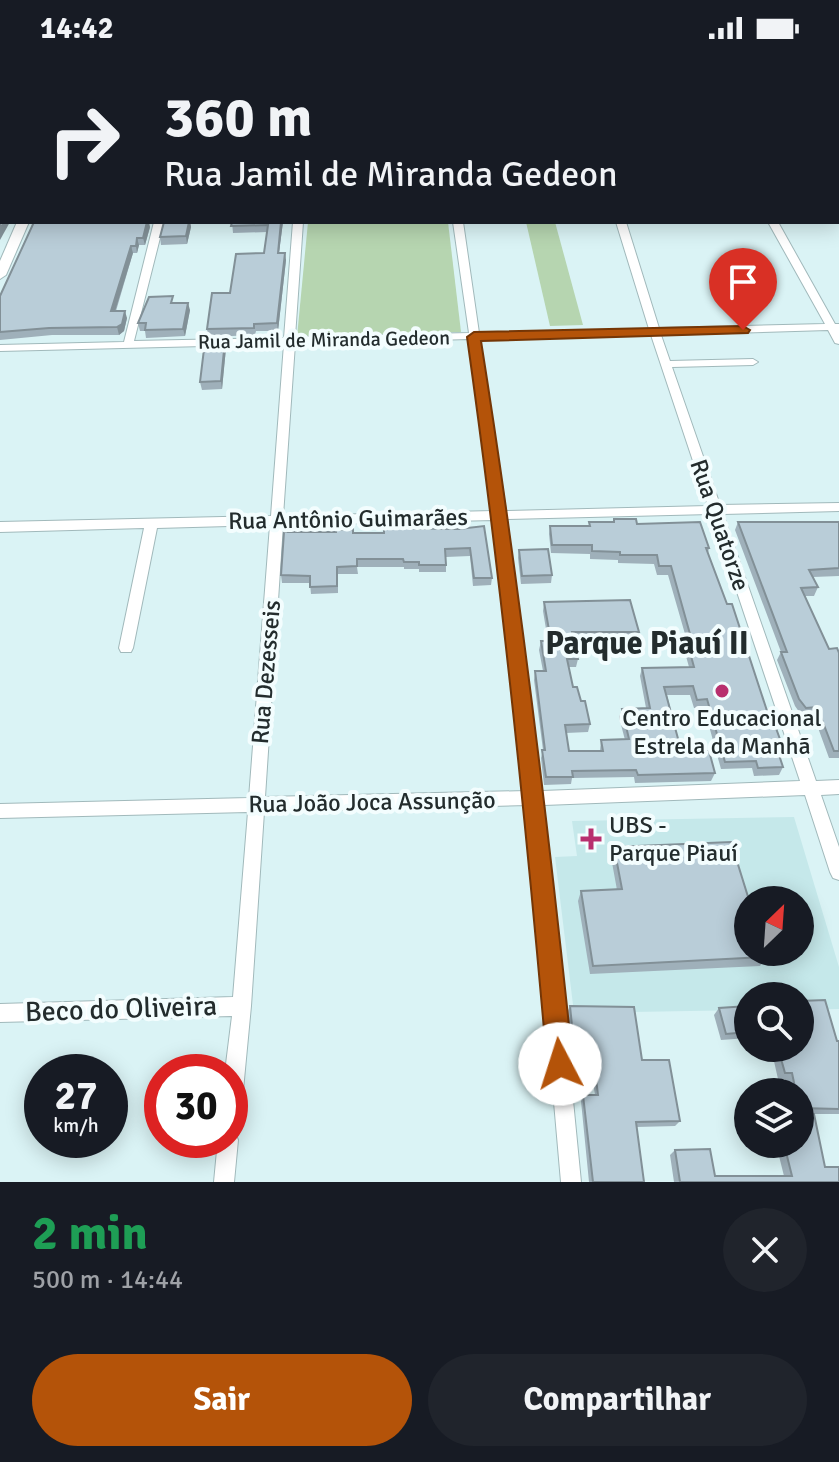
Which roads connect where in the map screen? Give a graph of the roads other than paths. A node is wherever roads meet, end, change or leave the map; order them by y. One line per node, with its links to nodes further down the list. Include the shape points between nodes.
1 (22, 224): 7 (street)
2 (158, 224): 13 (street)
3 (298, 224): 11 (street, Rua Dezesseis)
4 (458, 224): 10 (street)
5 (622, 224): 9 (street, Rua Quatorze)
6 (774, 224): 8 (street)
7 (0, 275)
8 (835, 327): 9 (street, Rua Jamil de Miranda Gedeon); 12 (street)
9 (655, 332): 10 (street, Rua Jamil de Miranda Gedeon); 16 (street, Rua Quatorze)
10 (474, 337): 11 (street, Rua Jamil de Miranda Gedeon); 19 (street)
11 (292, 341): 13 (street, Rua Jamil de Miranda Gedeon); 20 (street, Rua Dezesseis)
12 (839, 341)
13 (128, 345): 14 (street, Rua Jamil de Miranda Gedeon)
14 (0, 348)
15 (753, 362): 16 (street)
16 (665, 364): 18 (street, Rua Quatorze)
17 (839, 507): 18 (street, Rua Antônio Guimarães)
18 (714, 509): 19 (street, Rua Antônio Guimarães); 25 (street, Rua Quatorze)
19 (500, 516): 20 (street, Rua Antônio Guimarães); 26 (street)
20 (279, 521): 21 (street, Rua Antônio Guimarães); 27 (street, Rua Dezesseis)
21 (151, 524): 22 (street, Rua Antônio Guimarães); 23 (street)
22 (0, 527)
23 (126, 648)
24 (839, 787): 25 (street, Rua João Joca Assunção)
25 (813, 788): 26 (street, Rua João Joca Assunção); 29 (street, Rua Quatorze)
26 (535, 798): 27 (street, Rua João Joca Assunção); 35 (street)
27 (254, 806): 28 (street, Rua João Joca Assunção); 30 (street, Rua Dezesseis)
28 (0, 811)
29 (839, 872)
30 (242, 1006): 31 (street, Beco do Oliveira); 32 (street, Rua Dezesseis)
31 (0, 1013)
32 (237, 1054)
33 (226, 1158): 34 (street)
34 (224, 1182)
35 (571, 1182)

